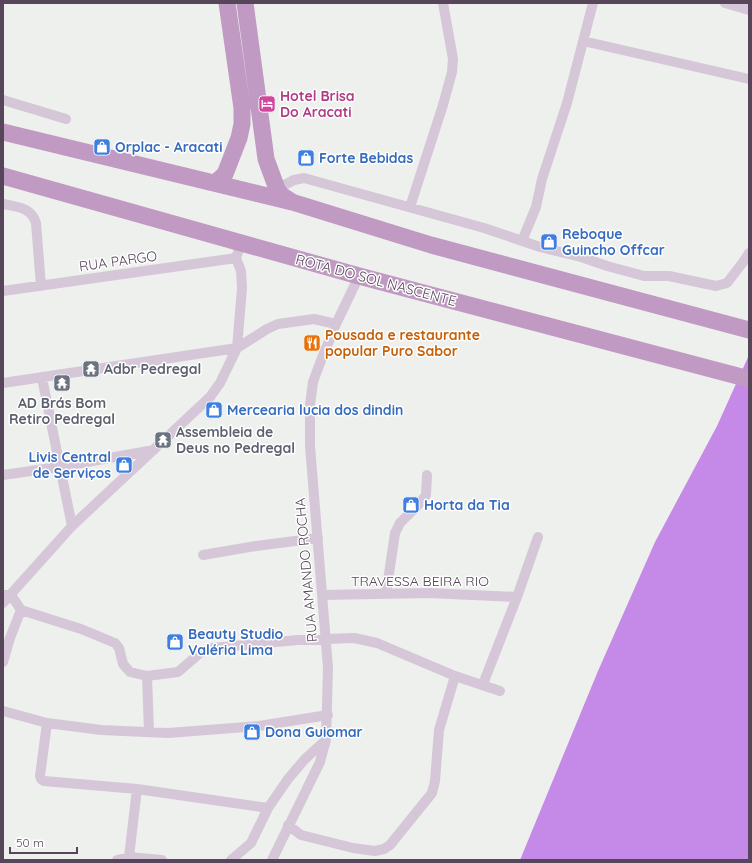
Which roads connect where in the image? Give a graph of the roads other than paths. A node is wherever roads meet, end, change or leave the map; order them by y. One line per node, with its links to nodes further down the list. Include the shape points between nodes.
1 (227, 3): 13 (highway, via 242,124 225,174)
2 (245, 3): 14 (highway, via 266,159)
3 (443, 3): 17 (street, via 453,59 452,72 444,105)
4 (593, 3): 7 (street)
5 (725, 3): 6 (street)
6 (749, 10)
7 (583, 40): 8 (street); 18 (street, via 536,207)
8 (749, 79)
9 (3, 100): 10 (street)
10 (66, 119)
11 (3, 132): 13 (highway)
12 (3, 176): 19 (highway, ROTA DO SOL NASCENTE)
13 (215, 183): 15 (highway)
14 (277, 189): 15 (highway); 17 (street, via 304,178)
15 (292, 202): 25 (highway, via 431,245)
16 (3, 204): 22 (street, via 21,208 34,216)
17 (410, 207): 18 (street)
18 (522, 241): 20 (street, via 644,276 669,276 716,286 727,282)
19 (238, 250): 21 (highway, ROTA DO SOL NASCENTE); 22 (street, RUA PARGO); 26 (street, via 242,288)
20 (749, 253)
21 (359, 276): 24 (street, RUA AMANDO ROCHA); 28 (highway, ROTA DO SOL NASCENTE)
22 (41, 286): 23 (street, RUA PARGO)
23 (3, 291)
24 (336, 324): 26 (street, via 314,319 278,324); 36 (street, RUA AMANDO ROCHA, via 313,382 310,405 310,446)
25 (749, 330)
26 (236, 348): 27 (street); 30 (street, via 220,383 210,397)
27 (42, 378): 29 (street); 31 (street)
28 (749, 380)
29 (3, 383)
30 (154, 450): 31 (street); 34 (street)
31 (59, 467): 32 (street); 34 (street)
32 (3, 475)
33 (427, 475): 38 (street, via 426,495 394,533)
34 (72, 526): 39 (street)
35 (538, 537): 41 (street)
36 (318, 538): 37 (street); 40 (street, RUA AMANDO ROCHA)
37 (203, 555)
38 (386, 594): 40 (street, TRAVESSA BEIRA RIO); 41 (street, TRAVESSA BEIRA RIO)
39 (7, 595): 42 (street); 43 (street)
40 (322, 595): 44 (street, RUA AMANDO ROCHA)
41 (518, 597): 48 (street)
42 (3, 603)
43 (21, 610): 45 (street); 46 (street, via 115,643 126,668 130,672)
44 (326, 639): 46 (street, via 212,648 200,653 178,672); 47 (street, via 354,638 377,643); 51 (street, RUA AMANDO ROCHA)
45 (3, 662)
46 (147, 676): 53 (street)
47 (455, 676): 48 (street); 57 (street, via 438,730 432,793 390,845 375,851 353,848 302,835)
48 (483, 684): 49 (street)
49 (500, 691)
50 (3, 711): 52 (street)
51 (328, 715): 53 (street, via 259,726 168,733); 54 (street, RUA AMANDO ROCHA)
52 (47, 723): 53 (street, via 101,730); 55 (street, via 41,780)
53 (149, 732)
54 (326, 740): 56 (street, via 305,759); 57 (street, RUA AMANDO ROCHA, via 320,762)
55 (137, 789): 56 (street); 58 (street)
56 (268, 808): 61 (street, via 251,843)
57 (288, 825): 62 (street, RUA AMANDO ROCHA)
58 (129, 857): 59 (street); 60 (street)
59 (117, 860)
60 (162, 860)
61 (231, 860)
62 (272, 860)

